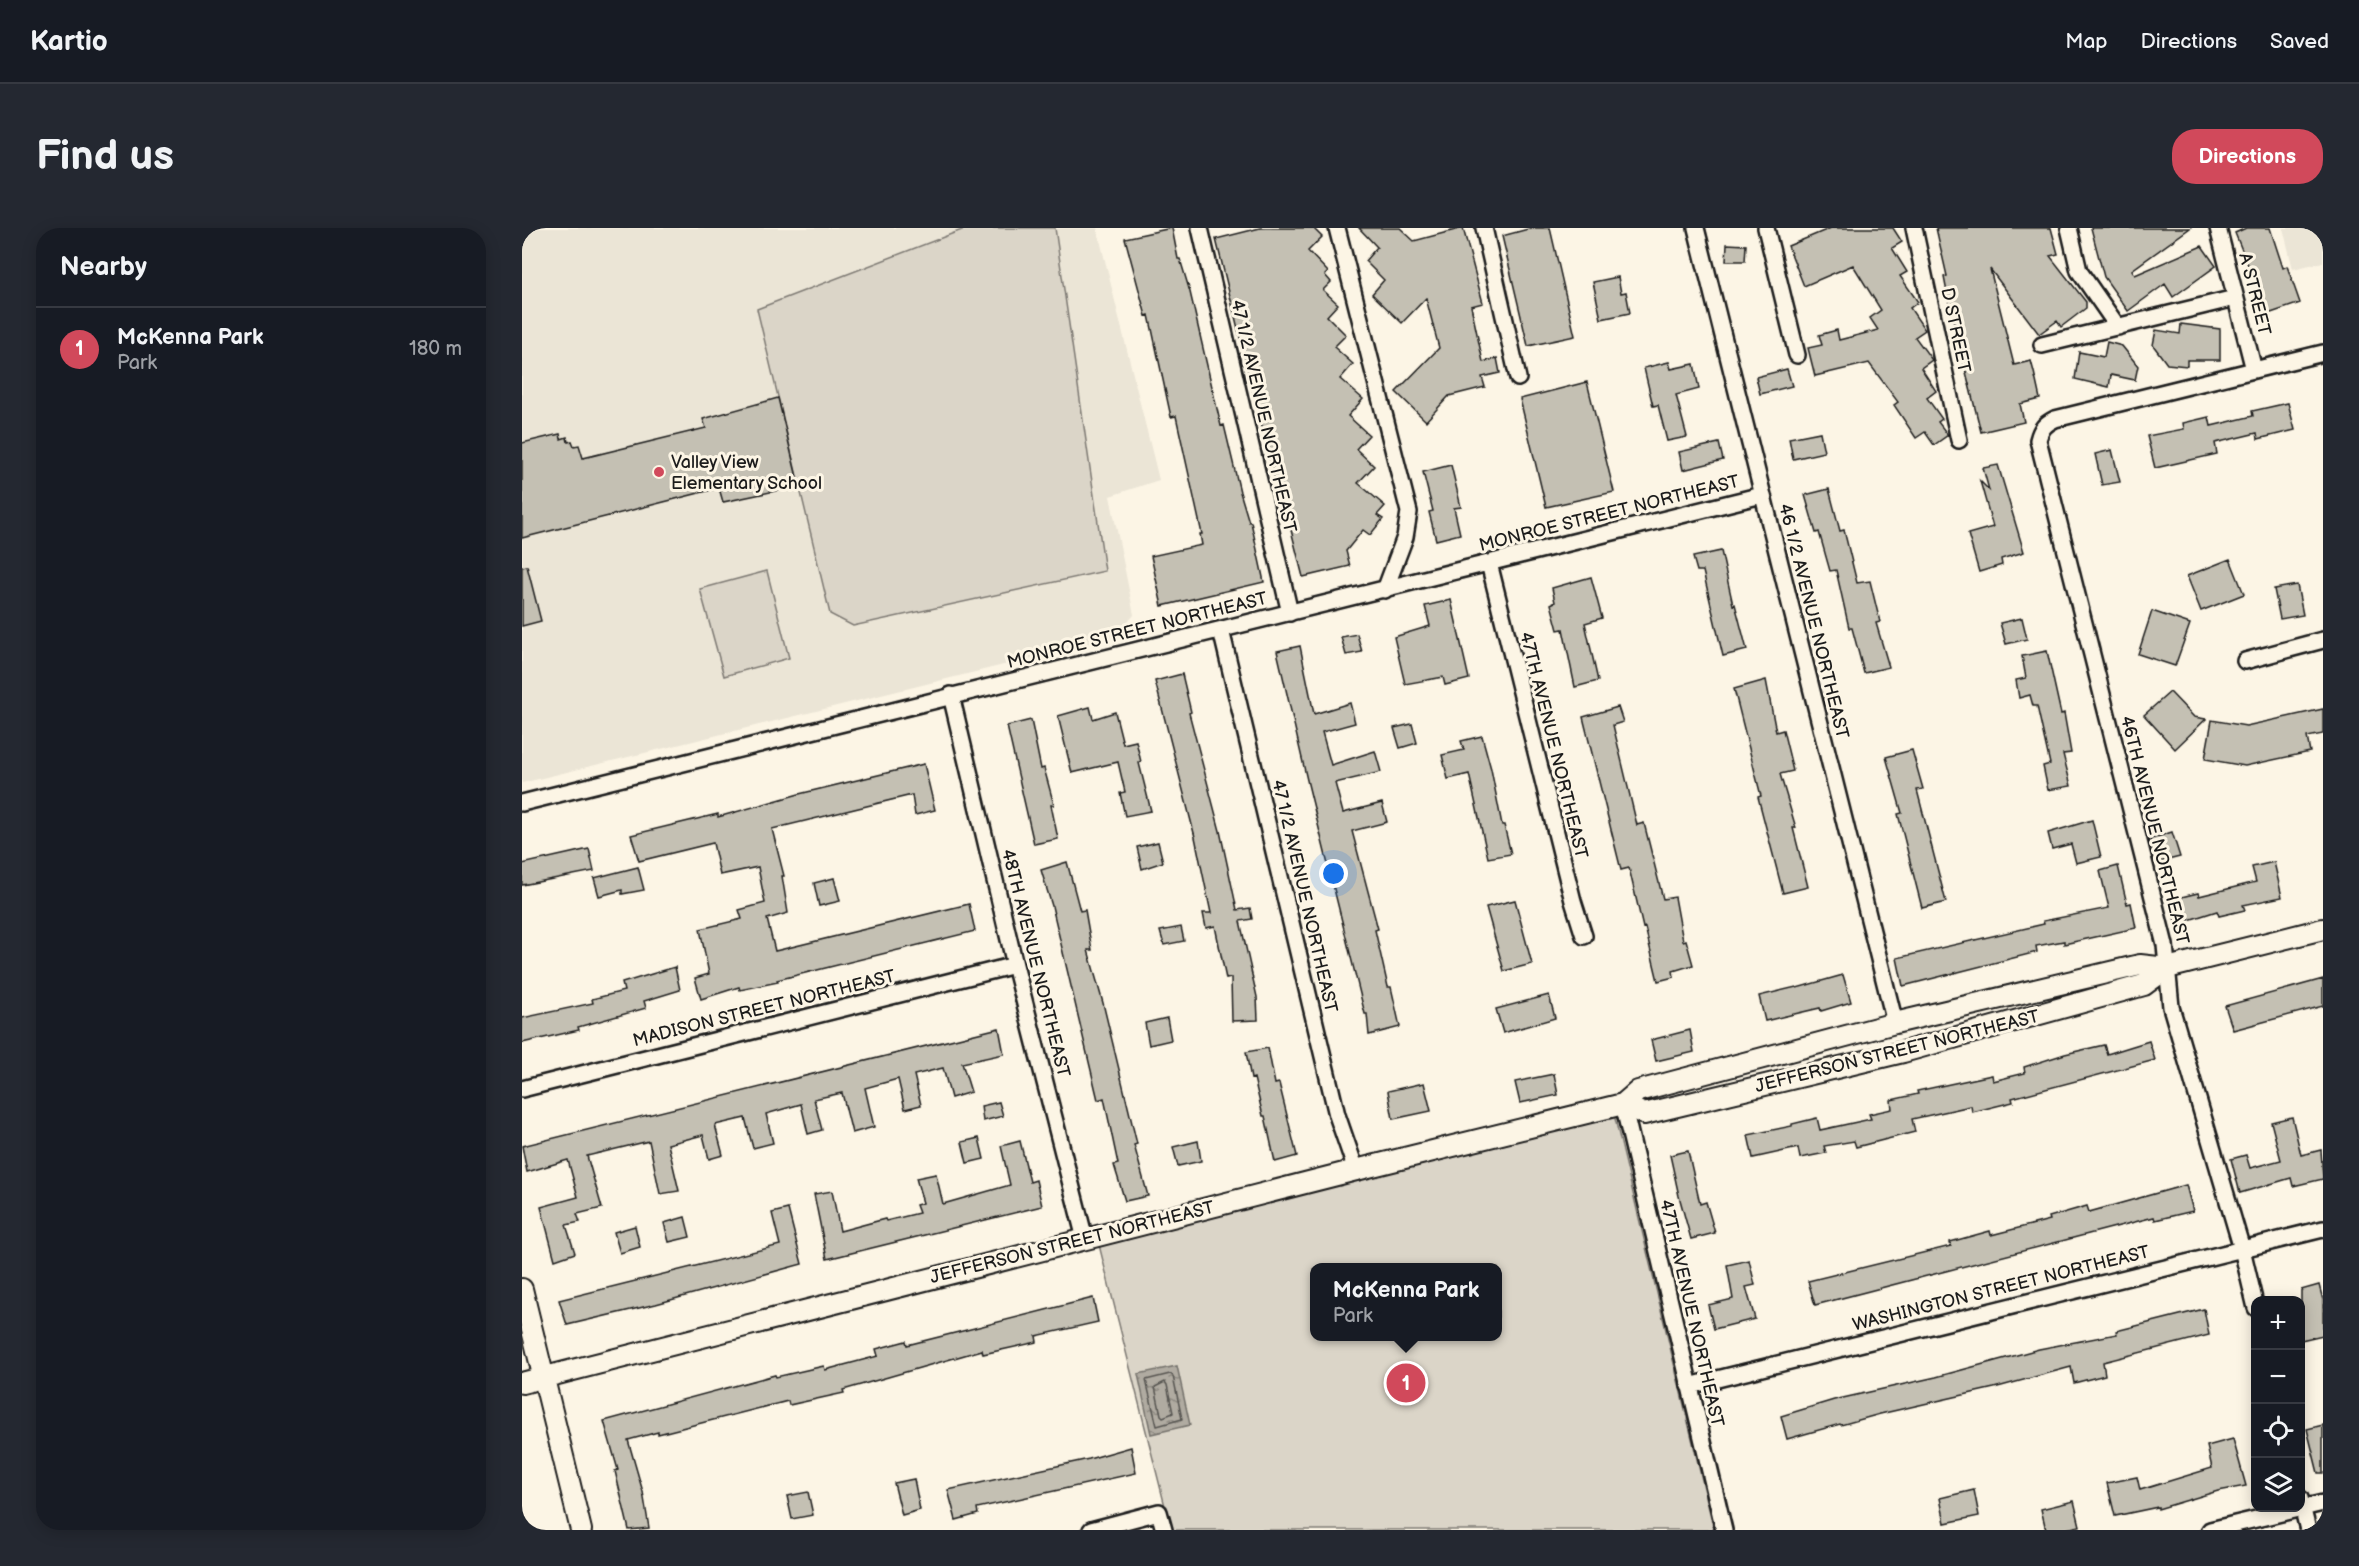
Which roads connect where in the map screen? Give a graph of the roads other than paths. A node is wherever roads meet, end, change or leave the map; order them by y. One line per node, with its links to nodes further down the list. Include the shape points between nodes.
1 (1200, 228): 20 (street, 47 1/2 AVENUE NORTHEAST)
2 (1337, 228): 19 (street, via 1408,512 1405,537)
3 (1484, 228): 15 (street)
4 (1696, 228): 17 (street, 46 1/2 AVENUE NORTHEAST)
5 (1766, 228): 13 (street)
6 (1914, 228): 16 (street, D STREET)
7 (2069, 228): 10 (street, via 2079,271)
8 (2218, 228): 9 (street, A STREET)
9 (2235, 298): 10 (street); 14 (street, A STREET)
10 (2118, 327): 11 (street)
11 (2042, 345)
12 (2323, 353): 14 (street)
13 (1797, 355)
14 (2254, 370): 29 (street, 46TH AVENUE NORTHEAST, via 2055,419 2041,430 2039,449 2162,934)
15 (1518, 378)
16 (1959, 441)
17 (1762, 495): 18 (street, MONROE STREET NORTHEAST); 30 (street, 46 1/2 AVENUE NORTHEAST)
18 (1489, 563): 19 (street, MONROE STREET NORTHEAST); 27 (street, 47TH AVENUE NORTHEAST)
19 (1385, 590): 20 (street, MONROE STREET NORTHEAST)
20 (1290, 613): 21 (street, MONROE STREET NORTHEAST)
21 (1221, 630): 24 (street, MONROE STREET NORTHEAST); 33 (street, 47 1/2 AVENUE NORTHEAST, via 1337,1115)
22 (2323, 640): 23 (street)
23 (2246, 661)
24 (951, 696): 25 (street, MONROE STREET NORTHEAST); 28 (street, 48TH AVENUE NORTHEAST)
25 (522, 803)
26 (2323, 929): 29 (street, JEFFERSON STREET NORTHEAST)
27 (1584, 936)
28 (1015, 965): 31 (street, MADISON STREET NORTHEAST); 35 (street, 48TH AVENUE NORTHEAST)
29 (2167, 968): 30 (street, JEFFERSON STREET NORTHEAST, via 2140,965); 32 (street, JEFFERSON STREET NORTHEAST, via 2144,985 1892,1054 1644,1114); 36 (street, 46TH AVENUE NORTHEAST, via 2171,1007)
30 (1895, 1023): 32 (street, JEFFERSON STREET NORTHEAST, via 1638,1090)
31 (522, 1089)
32 (1623, 1104): 33 (street, JEFFERSON STREET NORTHEAST); 41 (street, 47TH AVENUE NORTHEAST)
33 (1356, 1170): 35 (street, JEFFERSON STREET NORTHEAST)
34 (2323, 1229): 36 (street, WASHINGTON STREET NORTHEAST)
35 (1085, 1239): 39 (street, JEFFERSON STREET NORTHEAST)
36 (2241, 1249): 38 (street, 46TH AVENUE NORTHEAST); 41 (street, WASHINGTON STREET NORTHEAST)
37 (522, 1289): 39 (street)
38 (2253, 1296)
39 (543, 1378): 40 (street, JEFFERSON STREET NORTHEAST); 46 (street)
40 (522, 1383)
41 (1689, 1386): 49 (street, 47TH AVENUE NORTHEAST)
42 (2305, 1503): 43 (street)
43 (2323, 1503)
44 (2271, 1512): 50 (street)
45 (2304, 1512): 51 (street)
46 (581, 1530)
47 (1092, 1530): 48 (street, via 1159,1512)
48 (1164, 1530)
49 (1724, 1530)
50 (2210, 1530)
51 (2308, 1530)

